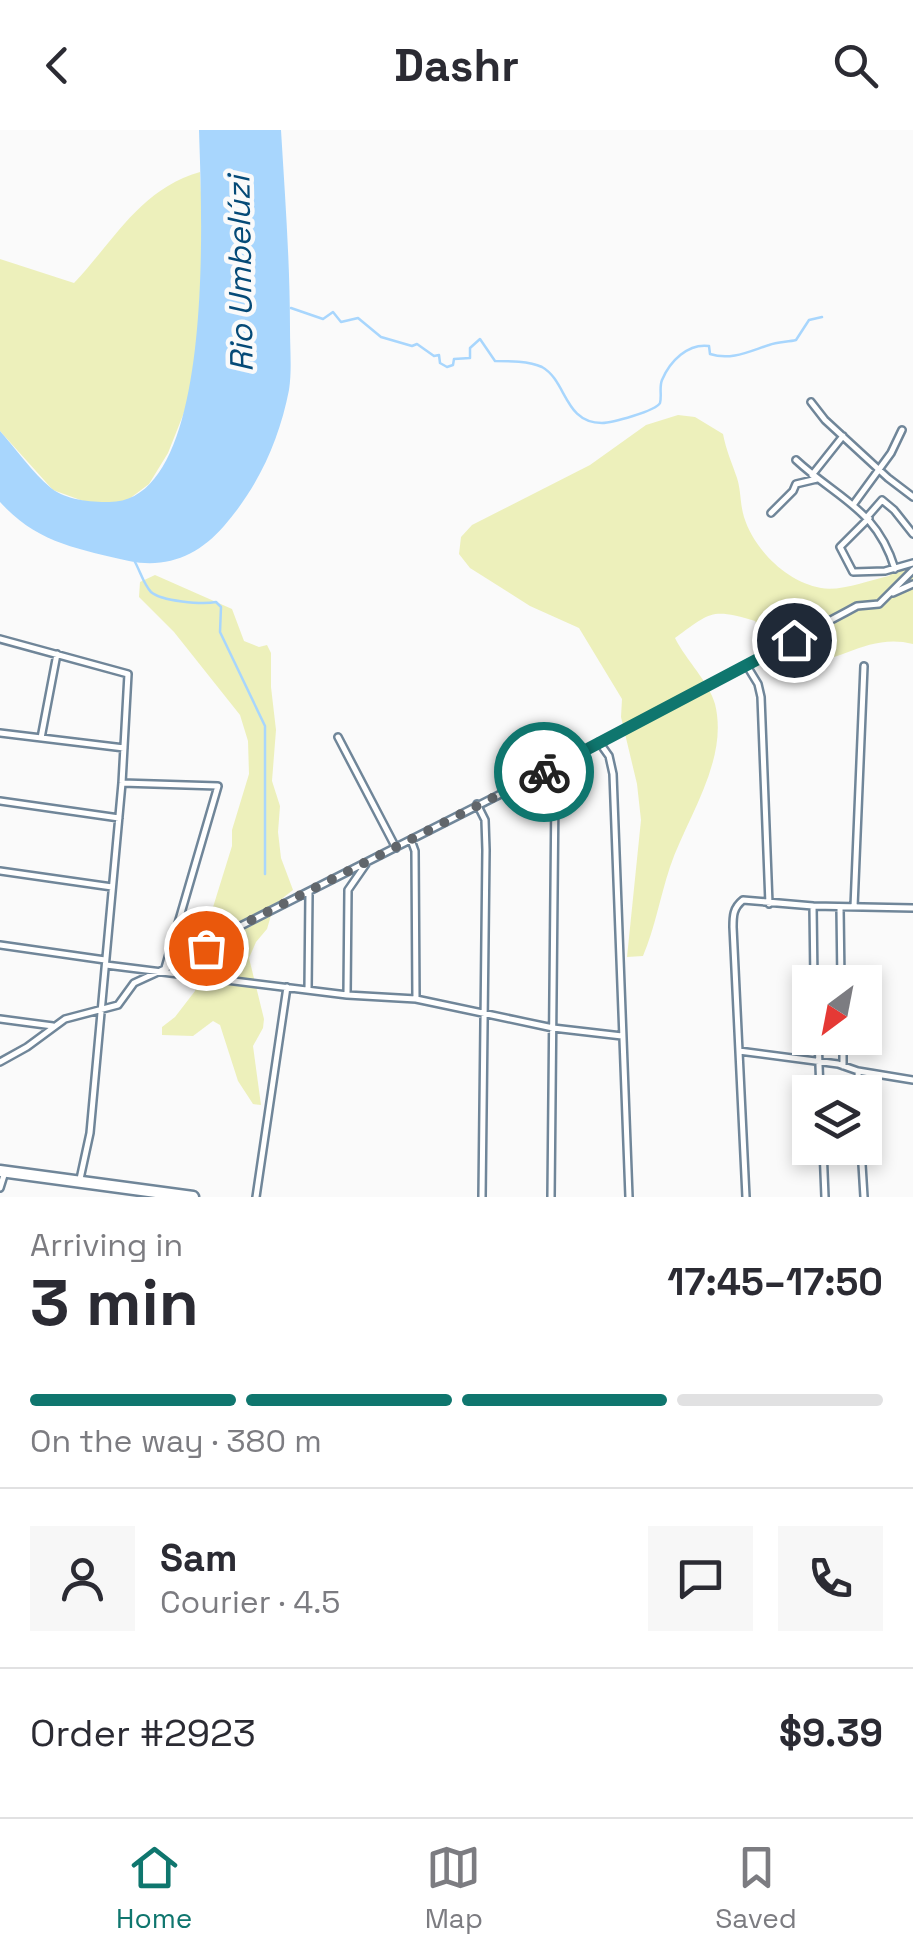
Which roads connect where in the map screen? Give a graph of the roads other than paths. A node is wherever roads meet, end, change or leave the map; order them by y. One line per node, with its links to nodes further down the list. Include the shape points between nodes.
1 (811, 402): 3 (street)
2 (902, 430): 5 (street)
3 (844, 436): 5 (street); 6 (street)
4 (796, 460): 6 (street)
5 (878, 469): 7 (street); 8 (street)
6 (814, 477): 8 (street); 9 (street, via 796,484)
7 (913, 497)
8 (853, 505): 10 (street)
9 (771, 513)
10 (868, 517): 11 (street, via 882,500); 13 (street); 13 (street, via 840,548 859,574)
11 (913, 534)
12 (913, 567): 13 (street); 15 (street)
13 (894, 569)
14 (913, 584): 15 (street)
15 (891, 594): 18 (street)
16 (0, 639): 17 (street)
17 (56, 654): 22 (street); 24 (street, via 128,674)
18 (747, 666): 23 (street); 36 (street, via 761,696)
19 (864, 666): 38 (street)
20 (0, 733): 22 (street)
21 (338, 737): 31 (street)
22 (41, 738): 24 (street)
23 (599, 742): 25 (street); 56 (street, via 613,774)
24 (124, 748): 26 (street)
25 (550, 769): 28 (street); 55 (street, via 556,790)
26 (122, 783): 29 (street); 45 (street, via 218,786)
27 (0, 801): 29 (street)
28 (477, 804): 30 (street); 52 (street, via 486,820)
29 (120, 818): 34 (street)
30 (411, 840): 31 (street); 50 (street)
31 (396, 848): 32 (street)
32 (368, 861): 35 (street); 49 (street, via 348,890)
33 (0, 871): 34 (street)
34 (112, 887): 42 (street)
35 (309, 892): 45 (street); 48 (street)
36 (769, 904): 37 (street); 57 (street, via 743,900 734,913)
37 (813, 906): 39 (street); 43 (street)
38 (854, 907): 39 (street); 40 (street)
39 (840, 908): 44 (street)
40 (913, 908)
41 (0, 945): 42 (street)
42 (104, 962): 46 (street); 51 (street)
43 (814, 965)
44 (841, 965)
45 (164, 968): 46 (street)
46 (157, 972): 47 (street); 51 (street)
47 (287, 986): 48 (street); 72 (street)
48 (308, 990): 49 (street)
49 (348, 995): 50 (street)
50 (416, 1000): 52 (street)
51 (102, 1010): 54 (street); 69 (street)
52 (483, 1014): 55 (street); 73 (street)
53 (0, 1019): 54 (street)
54 (53, 1026): 60 (street)
55 (553, 1028): 56 (street); 74 (street)
56 (622, 1036): 75 (street)
57 (739, 1052): 61 (street); 76 (street)
58 (819, 1055): 61 (street)
59 (843, 1055): 62 (street)
60 (0, 1062)
61 (819, 1062): 62 (street); 64 (street)
62 (843, 1066): 63 (street)
63 (858, 1072): 65 (street)
64 (819, 1075)
65 (913, 1080)
66 (824, 1165): 77 (street)
67 (863, 1165): 78 (street)
68 (2, 1171): 69 (main road); 70 (street)
69 (80, 1182): 71 (main road)
70 (0, 1188)
71 (193, 1197)
72 (256, 1197)
73 (482, 1197)
74 (551, 1197)
75 (628, 1197)
76 (746, 1197)
77 (825, 1197)
78 (864, 1197)

